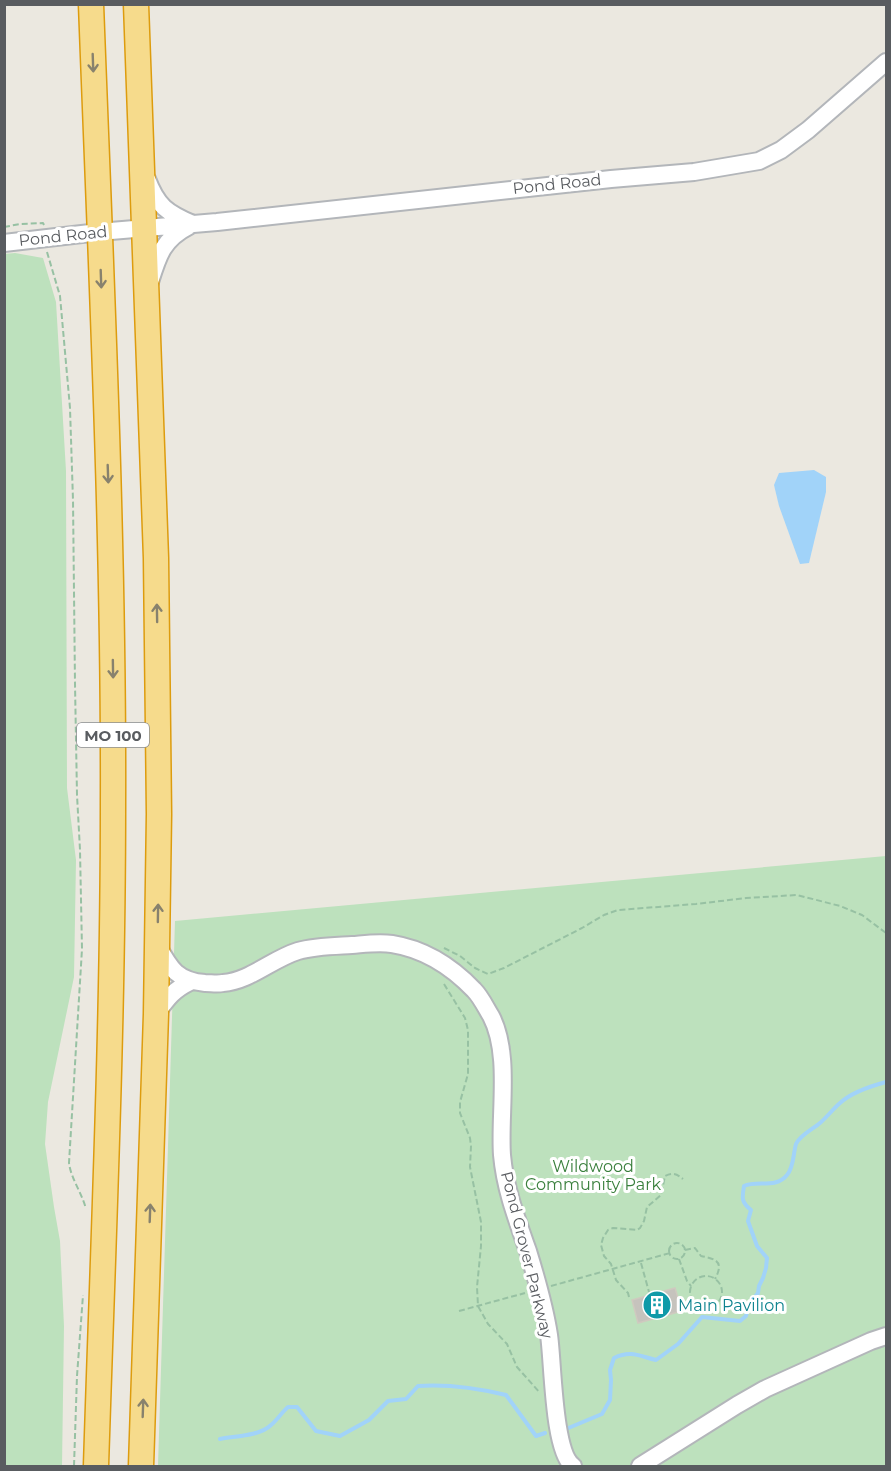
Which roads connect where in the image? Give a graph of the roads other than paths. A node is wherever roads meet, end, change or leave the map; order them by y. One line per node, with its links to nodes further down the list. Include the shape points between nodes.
1 (91, 4): 7 (highway, MO 100, one-way to 7)
2 (136, 4): 4 (highway, MO 100)
3 (886, 62): 5 (street, Pond Road, via 808,130 759,161 694,172)
4 (142, 166): 5 (street, via 160,204 169,213); 6 (highway, MO 100)
5 (194, 224): 6 (street, Pond Road); 9 (street, Pond Road, via 176,233 164,246)
6 (144, 229): 7 (street, Pond Road); 9 (highway, MO 100)
7 (99, 232): 8 (street, Pond Road); 14 (highway, MO 100, one-way to 14, via 111,562 113,817)
8 (4, 243)
9 (147, 294): 10 (highway, MO 100, one-way to 9, via 157,611)
10 (157, 944): 11 (street, via 168,964); 12 (highway, MO 100)
11 (190, 982): 12 (street, via 169,996); 16 (street, Pond Grover Parkway, via 231,982 307,949 391,944 434,958 475,991 492,1018 502,1050 502,1156 507,1186 538,1289 549,1336 558,1425 564,1454)
12 (156, 1014): 15 (highway, MO 100, one-way to 12)
13 (886, 1336): 17 (street, via 765,1389)
14 (96, 1467)
15 (141, 1467)
16 (573, 1467)
17 (640, 1467)

